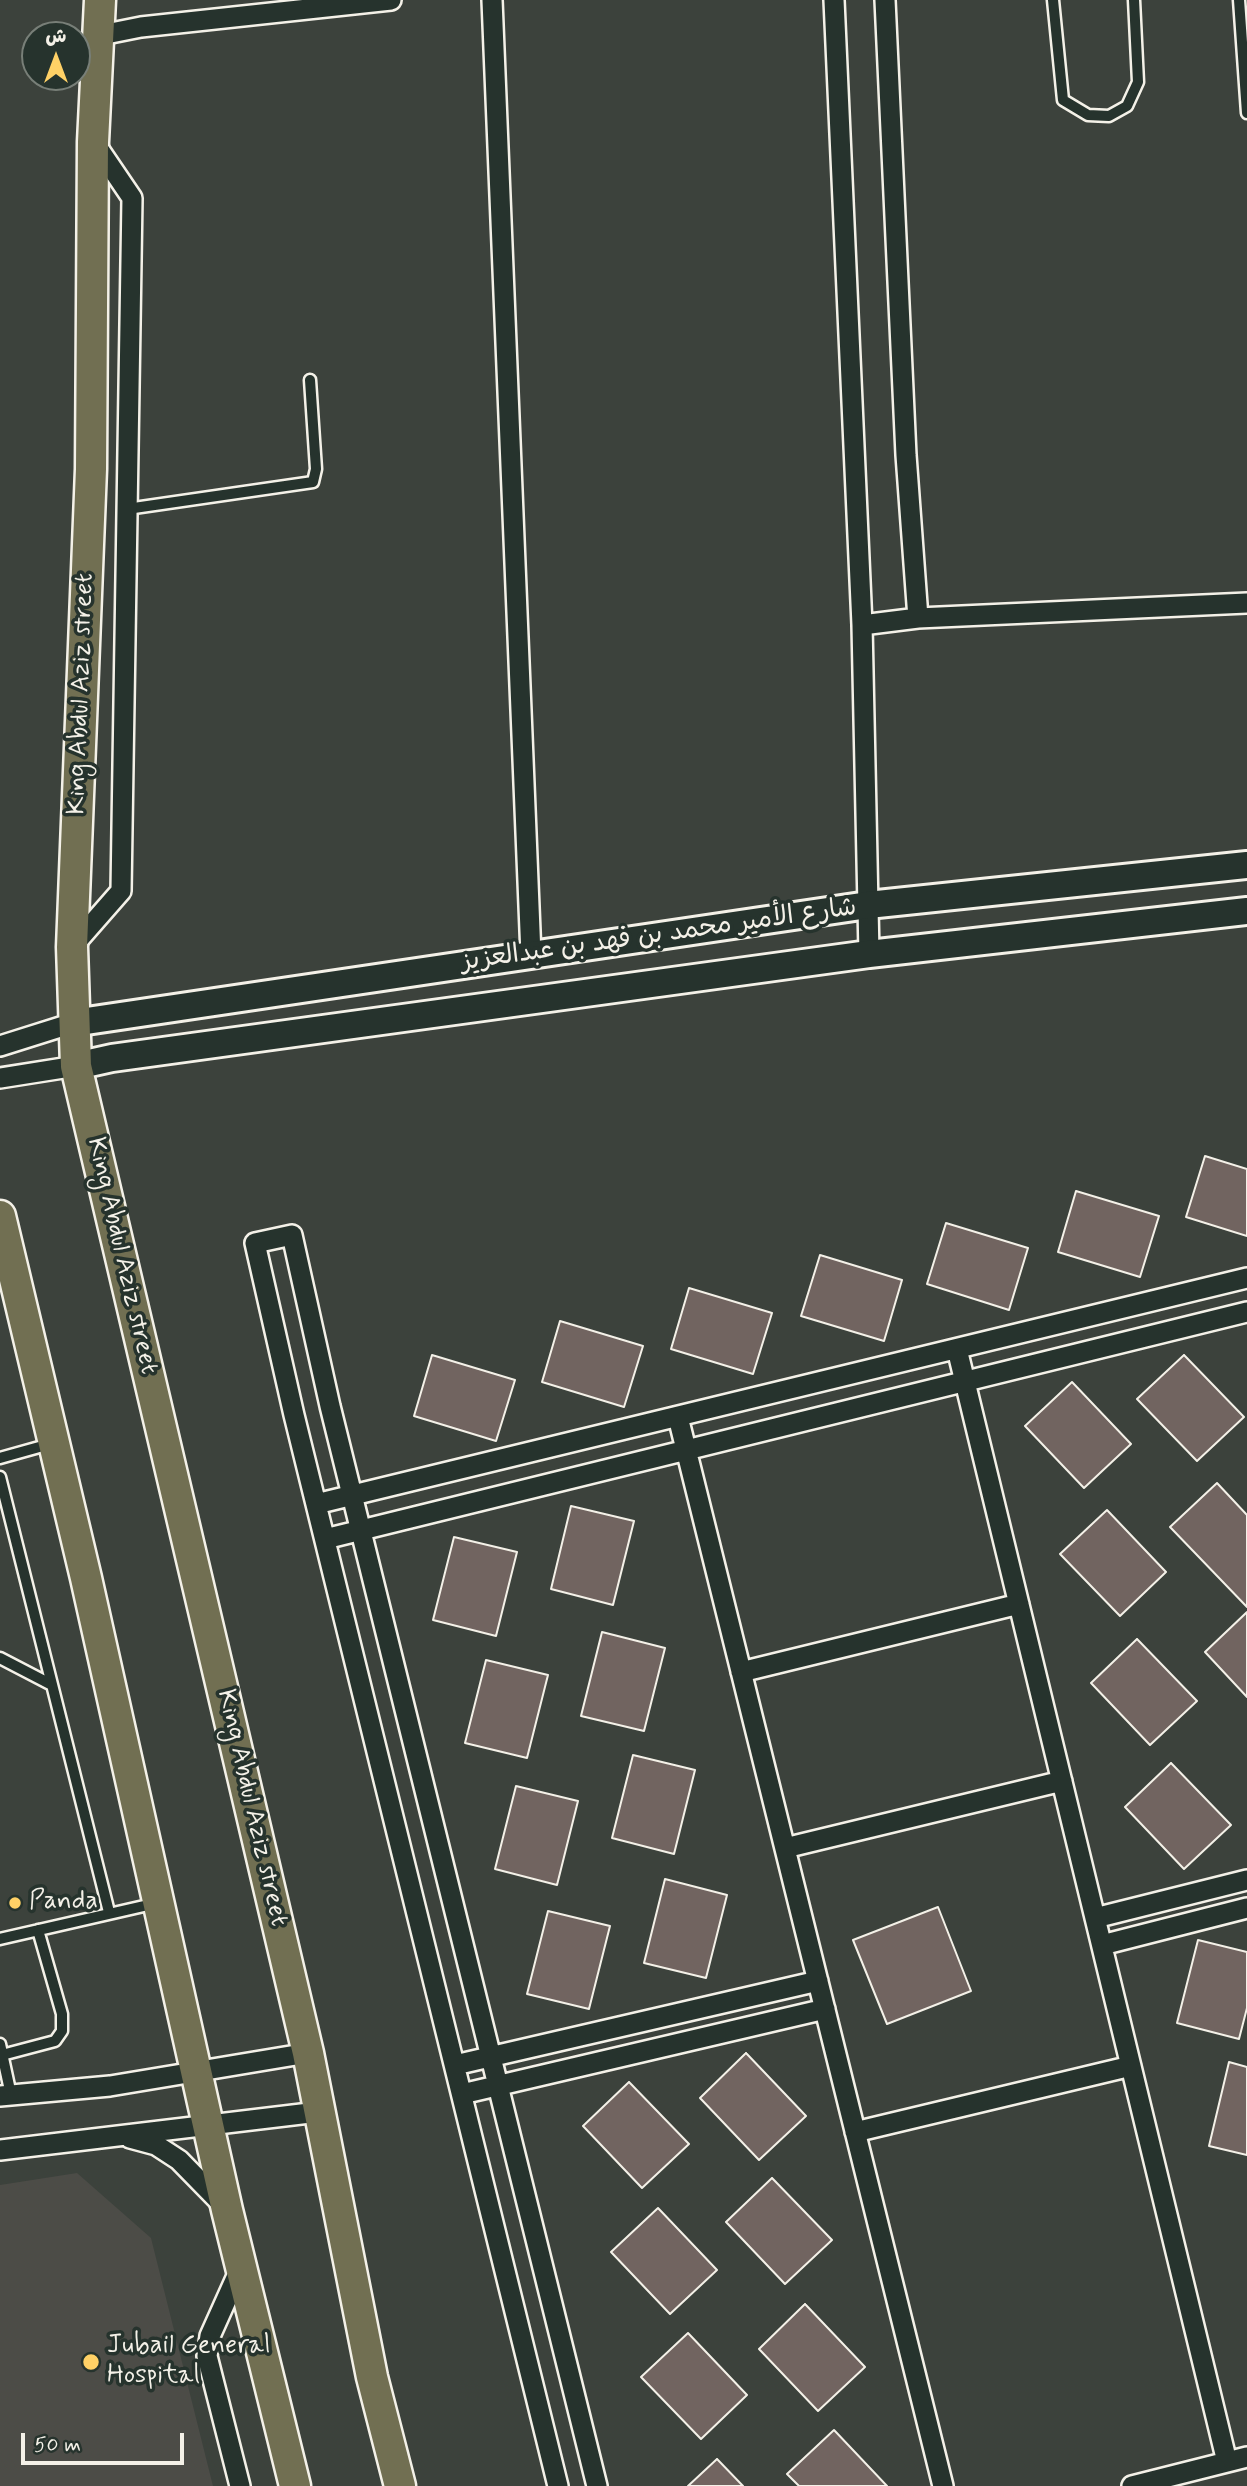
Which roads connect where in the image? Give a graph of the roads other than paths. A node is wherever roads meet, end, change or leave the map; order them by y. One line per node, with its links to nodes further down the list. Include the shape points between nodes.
1 (100, 0): 9 (main road, King Abdul Aziz street)
2 (391, 0): 9 (street)
3 (492, 0): 22 (street)
4 (834, 0): 16 (street)
5 (885, 0): 15 (street)
6 (1054, 0): 7 (lane, via 1063,100 1088,116 1109,116 1127,106 1138,82)
7 (1134, 0)
8 (1239, 0): 10 (lane)
9 (96, 36): 11 (main road, King Abdul Aziz street)
10 (1247, 113)
11 (93, 142): 13 (street, via 132,198); 20 (main road, King Abdul Aziz street, via 91,469)
12 (310, 380): 13 (lane, via 313,482)
13 (127, 509): 20 (street, via 121,891)
14 (1247, 603): 15 (street)
15 (918, 618): 16 (street)
16 (862, 625): 18 (street)
17 (1247, 865): 18 (main road, شارع الأمير محمد بن فهد بن عبدالعزيز)
18 (868, 905): 21 (street); 22 (main road, شارع الأمير محمد بن فهد بن عبدالعزيز)
19 (1247, 911): 21 (main road, شارع الأمير محمد بن فهد بن عبدالعزيز)
20 (72, 947): 23 (main road, King Abdul Aziz street)
21 (869, 954): 25 (main road, شارع الأمير محمد بن فهد بن عبدالعزيز)
22 (531, 955): 23 (main road, شارع الأمير محمد بن فهد بن عبدالعزيز)
23 (73, 1023): 24 (street); 25 (main road, King Abdul Aziz street)
24 (0, 1046)
25 (76, 1066): 26 (street); 59 (main road, King Abdul Aziz street)
26 (0, 1078)
27 (0, 1216): 33 (main road)
28 (1247, 1278): 30 (street)
29 (1247, 1312): 31 (street)
30 (957, 1349): 31 (street); 32 (street)
31 (965, 1382): 34 (street); 42 (street)
32 (678, 1417): 34 (street); 38 (street)
33 (54, 1443): 35 (lane); 49 (main road)
34 (686, 1450): 40 (street); 44 (street)
35 (0, 1458)
36 (0, 1478): 37 (lane)
37 (2, 1495): 45 (lane)
38 (353, 1497): 39 (street); 39 (street, via 292,1235 255,1243); 40 (street)
39 (316, 1504): 41 (street)
40 (361, 1530): 41 (street); 61 (street)
41 (325, 1539): 62 (street)
42 (1019, 1604): 44 (street); 46 (street)
43 (0, 1658): 45 (lane)
44 (741, 1672): 47 (street)
45 (52, 1685): 51 (lane)
46 (1062, 1781): 47 (street); 52 (street)
47 (785, 1849): 56 (street)
48 (1247, 1880): 52 (street)
49 (158, 1903): 51 (lane); 64 (main road)
50 (1247, 1908): 55 (street)
51 (109, 1912): 53 (lane)
52 (1095, 1918): 55 (street)
53 (38, 1930): 54 (lane); 60 (lane, via 62,2014 62,2031 55,2041)
54 (0, 1939)
55 (1102, 1945): 63 (street)
56 (818, 1981): 57 (street); 61 (street)
57 (825, 2009): 65 (street); 70 (street)
58 (0, 2044): 60 (lane)
59 (308, 2053): 64 (street); 68 (main road, King Abdul Aziz street)
60 (2, 2055): 67 (lane)
61 (491, 2056): 62 (street); 65 (street)
62 (455, 2065): 66 (street)
63 (1131, 2066): 70 (street); 76 (street)
64 (195, 2073): 67 (street, via 110,2087); 69 (main road)
65 (498, 2086): 66 (street); 81 (street)
66 (462, 2094): 80 (street)
67 (6, 2095)
68 (318, 2112): 69 (street); 79 (main road, King Abdul Aziz street, via 372,2376)
69 (207, 2124): 71 (street); 73 (main road)
70 (855, 2132): 82 (street)
71 (119, 2135): 72 (street); 73 (street, via 156,2145 179,2160)
72 (0, 2150)
73 (227, 2210): 74 (main road)
74 (242, 2267): 77 (street, via 214,2326 207,2356); 78 (main road)
75 (1247, 2457): 76 (street)
76 (1227, 2462): 83 (street)
77 (240, 2486)
78 (295, 2486)
79 (401, 2486)
80 (558, 2486)
81 (597, 2486)
82 (943, 2486)
83 (1132, 2486)

